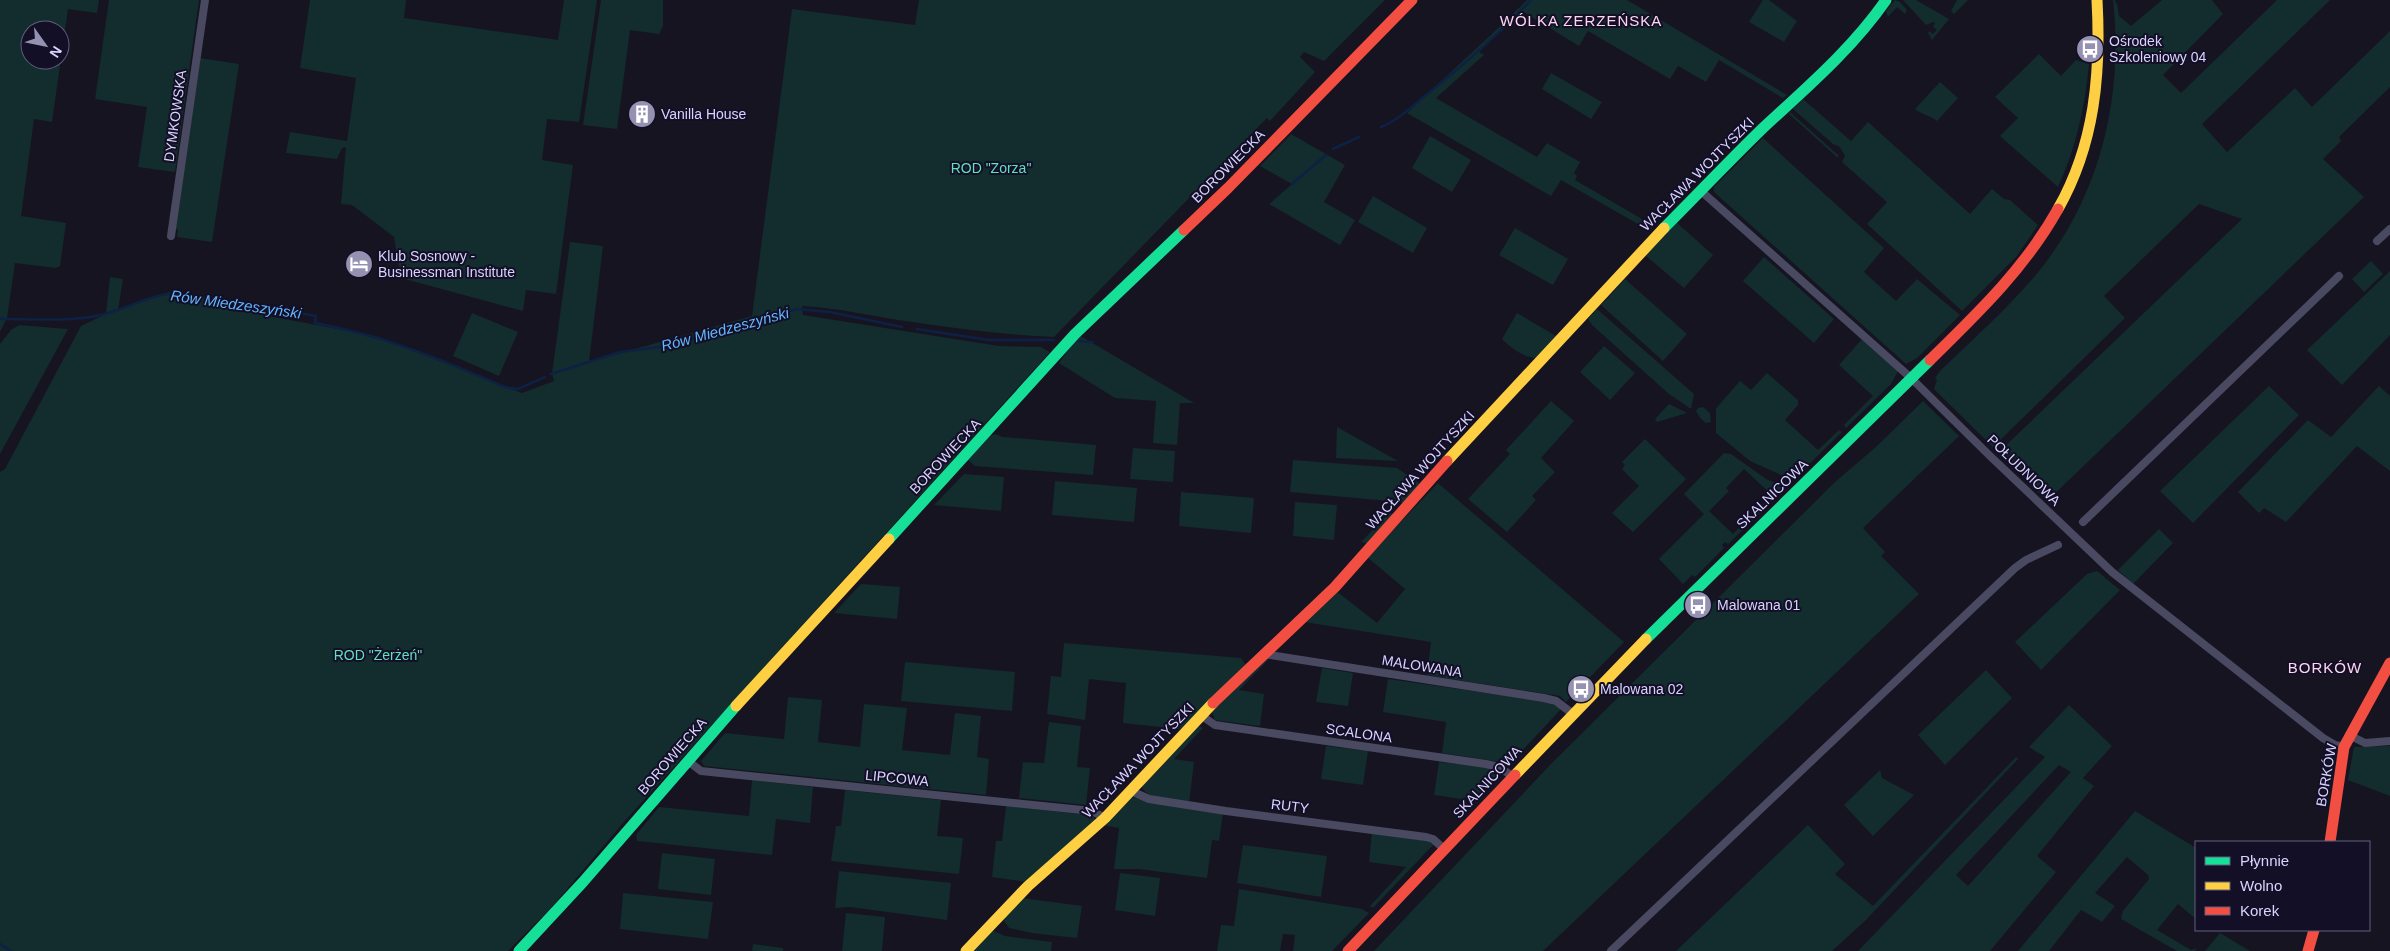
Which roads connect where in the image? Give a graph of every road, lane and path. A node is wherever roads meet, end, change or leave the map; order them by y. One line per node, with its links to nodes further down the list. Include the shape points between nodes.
1 (205, 0): 7 (street, DYMKOWSKA)
2 (1412, 0): 20 (street, BOROWIECKA, via 1228,188 1075,334)
3 (1886, 0): 5 (street, WACŁAWA WOJTYSZKI, via 1866,29 1843,53)
4 (2097, 0): 10 (street, SKALNICOWA, via 2100,56 2096,103 2081,161 2068,194 2018,272)
5 (1701, 191): 10 (street, POŁUDNIOWA); 13 (street, WACŁAWA WOJTYSZKI, via 1535,365 1341,580)
6 (2390, 228): 8 (street)
7 (170, 236)
8 (2377, 241)
9 (2339, 276): 11 (street)
10 (1912, 378): 15 (street, SKALNICOWA); 19 (street, POŁUDNIOWA, via 2112,572 2323,738)
11 (2083, 522)
12 (2058, 546): 30 (street, via 2015,568)
13 (1264, 654): 15 (street, MALOWANA, via 1544,698 1556,701); 16 (street, WACŁAWA WOJTYSZKI)
14 (2390, 663): 17 (street, BORKÓW)
15 (1573, 714): 21 (street, SKALNICOWA)
16 (1202, 716): 21 (street, SCALONA, via 1215,725 1486,764 1499,767); 22 (street, WACŁAWA WOJTYSZKI)
17 (2349, 735): 18 (street, via 2365,743); 19 (street, BORKÓW)
18 (2390, 741)
19 (2344, 747): 24 (street, BORKÓW)
20 (688, 761): 23 (street, LIPCOWA, via 702,771 1092,811); 27 (street, BOROWIECKA)
21 (1512, 776): 25 (street, SKALNICOWA)
22 (1131, 791): 23 (street, WACŁAWA WOJTYSZKI); 25 (street, RUTY, via 1149,799 1426,837)
23 (1104, 818): 28 (street, WACŁAWA WOJTYSZKI, via 1028,886)
24 (2330, 841)
25 (1444, 849): 29 (street, SKALNICOWA)
26 (2314, 931): 31 (street)
27 (519, 951)
28 (966, 951)
29 (1348, 951)
30 (1611, 951)
31 (2308, 951)

